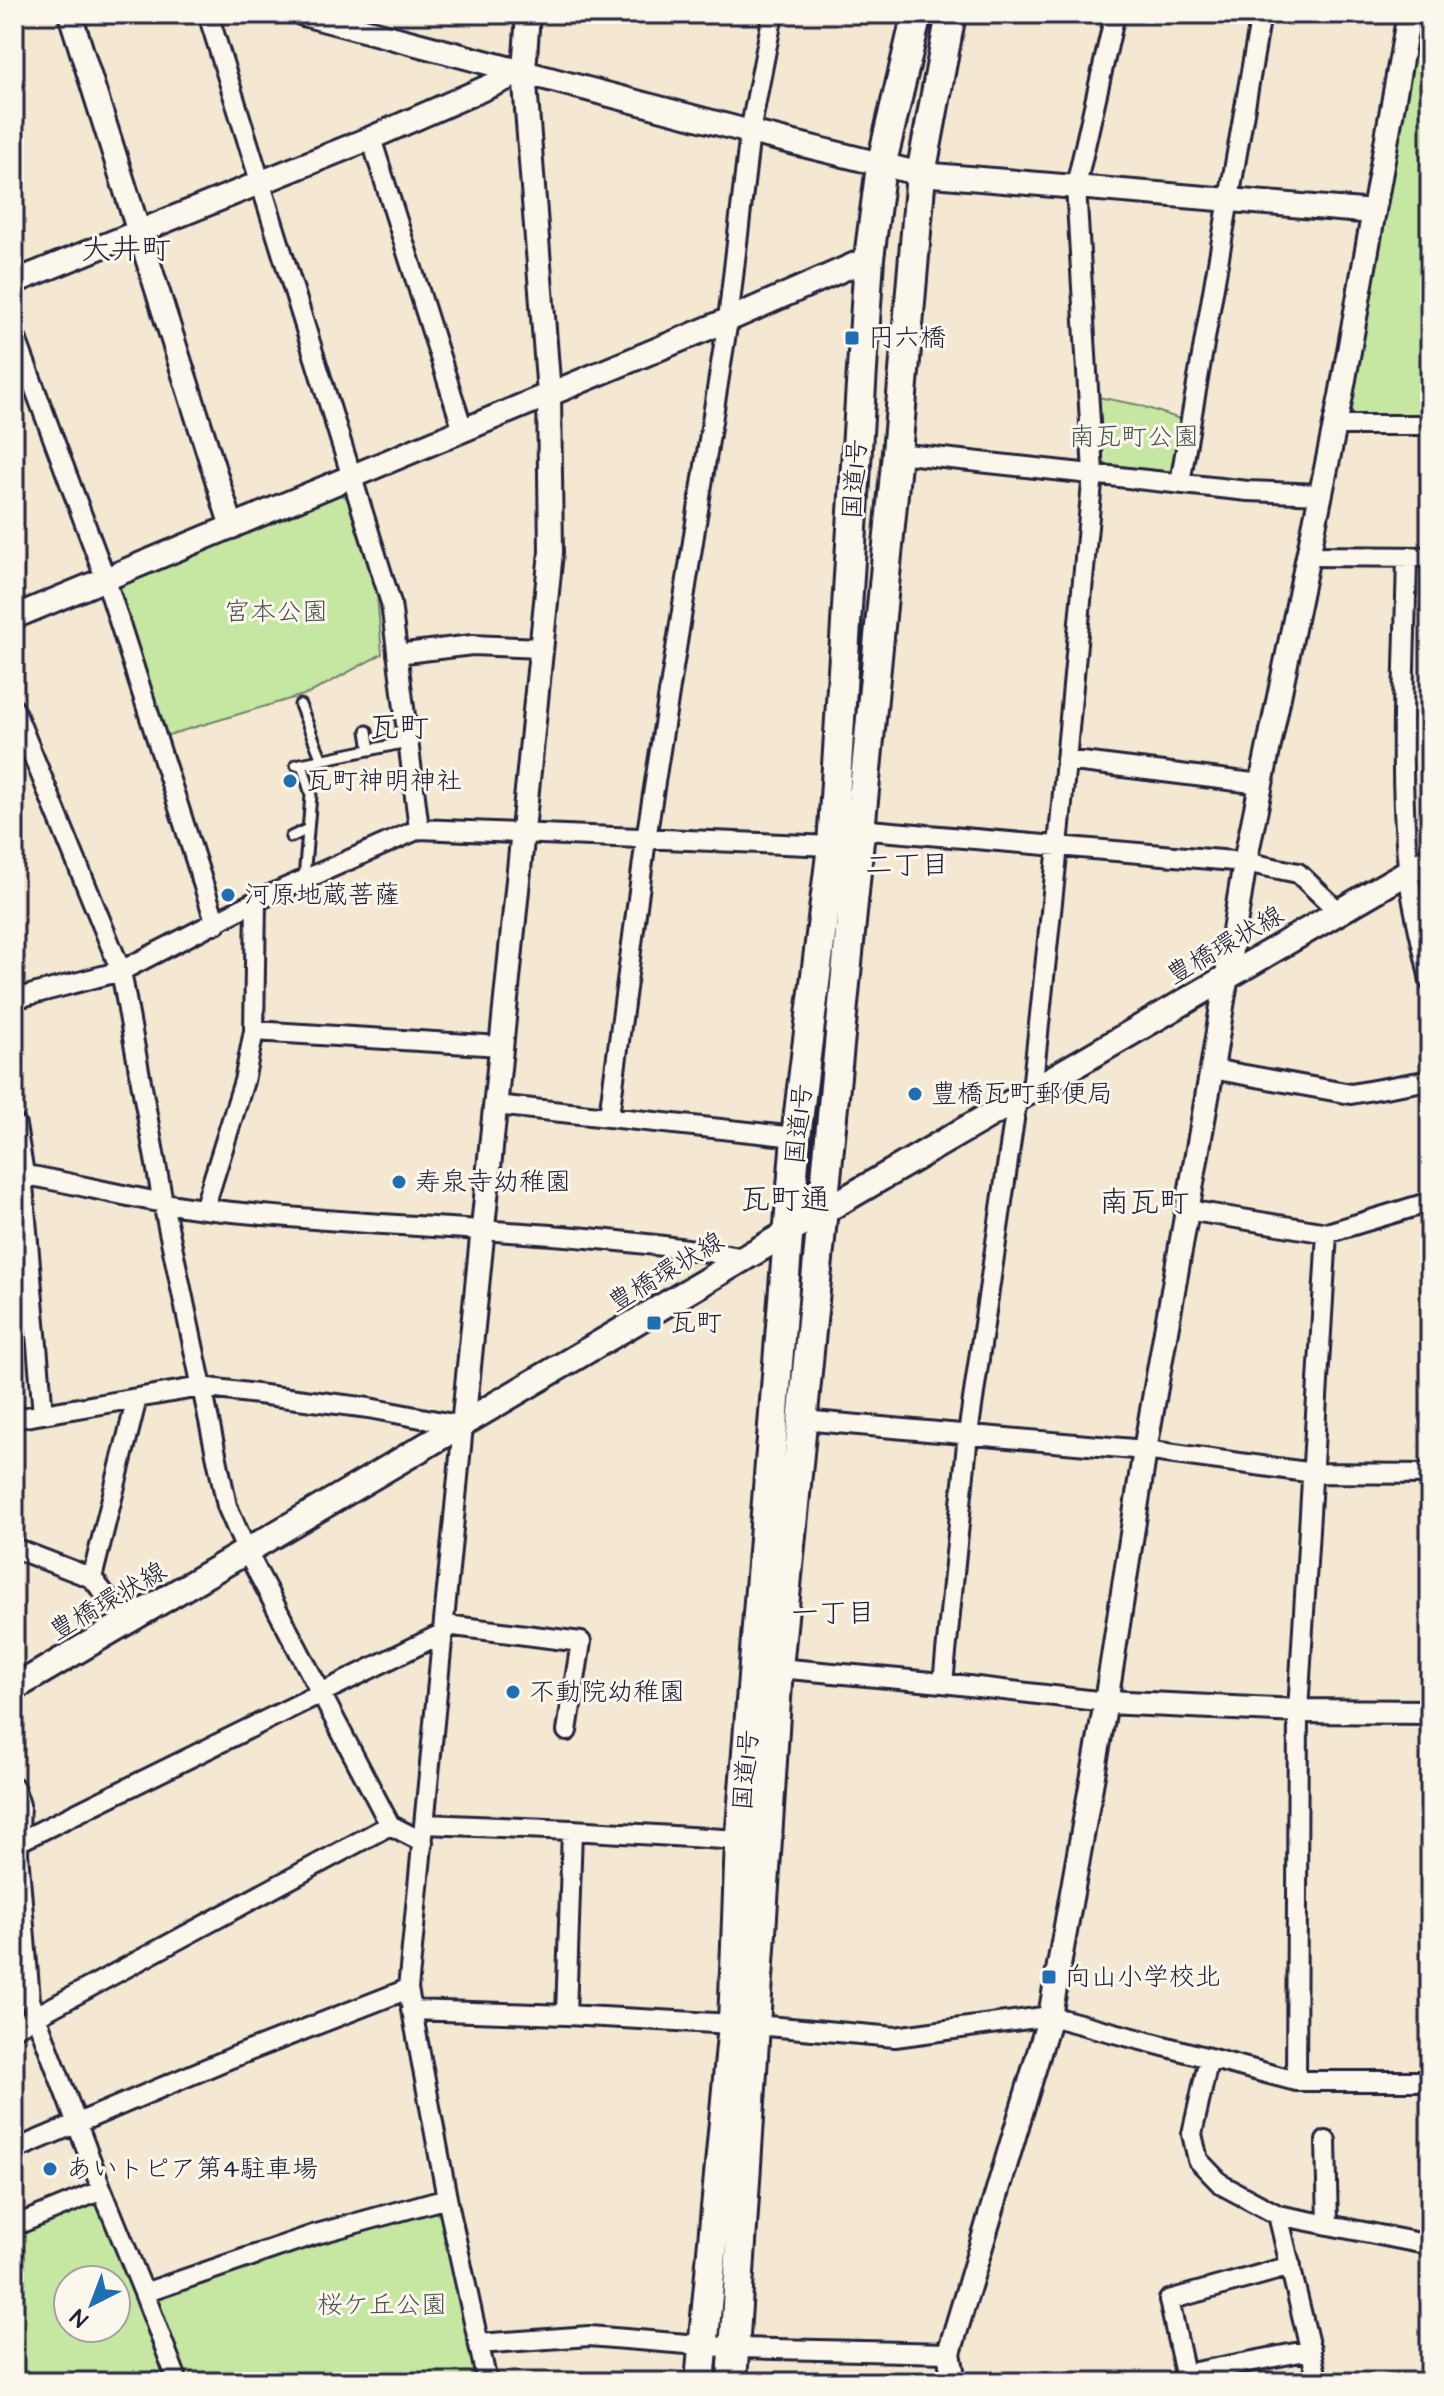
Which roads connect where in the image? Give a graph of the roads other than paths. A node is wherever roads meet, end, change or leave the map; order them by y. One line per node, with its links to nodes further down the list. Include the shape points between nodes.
1 (70, 14): 20 (street)
2 (208, 14): 16 (street)
3 (303, 14): 11 (street)
4 (528, 14): 11 (street)
5 (773, 14): 12 (street)
6 (917, 14): 14 (highway, 国道1号)
7 (951, 14): 15 (highway, 国道1号)
8 (1115, 14): 17 (street)
9 (1261, 14): 18 (street)
10 (1409, 14): 19 (street)
11 (524, 71): 12 (street); 13 (street); 25 (street)
12 (750, 132): 14 (street); 23 (street)
13 (371, 138): 16 (street); 28 (street)
14 (881, 166): 15 (street); 21 (highway, 国道1号)
15 (921, 174): 17 (street); 29 (highway, 国道1号)
16 (259, 183): 20 (street); 31 (street)
17 (1076, 186): 18 (street); 30 (street)
18 (1229, 198): 19 (street); 32 (street)
19 (1374, 212): 26 (street)
20 (139, 231): 22 (street); 34 (street)
21 (869, 258): 23 (street); 56 (highway, 国道1号)
22 (14, 282)
23 (728, 320): 25 (street); 55 (street)
24 (14, 333): 38 (street)
25 (549, 394): 28 (street); 40 (street, via 551,552)
26 (1335, 425): 27 (street); 33 (street)
27 (1430, 425)
28 (463, 430): 31 (street)
29 (897, 453): 30 (street); 52 (highway, 国道1号)
30 (1093, 473): 32 (street); 48 (street)
31 (352, 475): 34 (street); 41 (street, via 391,603)
32 (1180, 483): 33 (street)
33 (1321, 494): 35 (street)
34 (232, 527): 38 (street)
35 (1308, 556): 36 (street); 49 (street)
36 (1407, 557): 37 (street); 60 (street)
37 (1430, 557)
38 (106, 580): 39 (street); 64 (street)
39 (14, 617)
40 (541, 648): 41 (street, via 472,645); 53 (street)
41 (397, 654): 45 (street)
42 (300, 705): 47 (lane)
43 (14, 709): 65 (street)
44 (367, 731): 46 (lane)
45 (407, 742): 46 (lane); 51 (street)
46 (370, 750): 47 (lane)
47 (322, 760): 50 (lane, via 299,765 311,795)
48 (1066, 760): 49 (street); 57 (street)
49 (1261, 784): 59 (street)
50 (308, 829): 54 (lane); 61 (lane)
51 (419, 829): 53 (street); 61 (street)
52 (858, 829): 57 (street); 83 (highway, 国道1号)
53 (522, 832): 55 (street); 70 (street)
54 (291, 837)
55 (646, 839): 56 (street); 75 (street)
56 (832, 846): 77 (highway, 国道1号)
57 (1058, 846): 59 (street); 73 (street)
58 (1430, 859): 60 (main road, 豊橋環状線)
59 (1245, 862): 63 (street, via 1298,873); 66 (street)
60 (1408, 871): 63 (main road, 豊橋環状線); 67 (street)
61 (304, 880): 62 (street)
62 (256, 901): 64 (street); 69 (street)
63 (1338, 911): 66 (main road, 豊橋環状線)
64 (216, 924): 65 (street)
65 (121, 971): 68 (street); 80 (street)
66 (1226, 976): 71 (street); 73 (main road, 豊橋環状線)
67 (1430, 981)
68 (14, 999)
69 (254, 1031): 70 (street); 81 (street)
70 (501, 1046): 74 (street)
71 (1212, 1069): 72 (street, via 1351,1094); 82 (street)
72 (1430, 1080)
73 (1024, 1095): 83 (main road, 豊橋環状線); 94 (street)
74 (495, 1105): 75 (street); 84 (street)
75 (609, 1116): 77 (street)
76 (14, 1126): 78 (street)
77 (796, 1137): 85 (highway, 国道1号)
78 (18, 1173): 80 (street); 90 (street)
79 (1430, 1202): 86 (street)
80 (163, 1203): 81 (street); 88 (street)
81 (204, 1209): 84 (street)
82 (1187, 1210): 86 (street); 95 (street)
83 (821, 1213): 85 (main road, 豊橋環状線); 92 (highway, 国道1号)
84 (484, 1230): 87 (street); 93 (street)
85 (790, 1231): 87 (main road, 豊橋環状線); 115 (highway, 国道1号)
86 (1327, 1233): 96 (street)
87 (745, 1258): 93 (main road, 豊橋環状線)
88 (201, 1387): 89 (street); 93 (street); 99 (street, via 227,1506)
89 (137, 1398): 90 (street); 100 (street)
90 (43, 1414): 91 (street)
91 (14, 1419)
92 (802, 1420): 94 (street); 103 (highway, 国道1号)
93 (463, 1426): 99 (main road, 豊橋環状線); 102 (street)
94 (968, 1434): 95 (street); 104 (street)
95 (1145, 1450): 96 (street); 107 (street)
96 (1314, 1473): 97 (street); 108 (street)
97 (1430, 1474)
98 (14, 1548): 100 (street)
99 (247, 1552): 101 (main road, 豊橋環状線); 106 (street)
100 (92, 1578): 101 (street)
101 (127, 1622): 105 (main road, 豊橋環状線)
102 (445, 1629): 106 (street); 110 (street, via 581,1642); 114 (street)
103 (778, 1668): 104 (street); 122 (highway, 国道1号)
104 (943, 1683): 107 (street)
105 (14, 1688)
106 (322, 1694): 112 (street); 116 (street)
107 (1106, 1702): 108 (street); 121 (street)
108 (1298, 1711): 109 (street); 125 (street)
109 (1430, 1712)
110 (567, 1731)
111 (14, 1787): 116 (street, via 20,1805)
112 (390, 1825): 114 (street); 119 (street)
113 (572, 1830): 114 (street); 115 (street); 120 (street)
114 (424, 1833): 117 (street)
115 (740, 1840): 122 (highway, 国道1号)
116 (17, 1842): 119 (street)
117 (408, 1989): 118 (street); 127 (street)
118 (411, 2010): 120 (street); 131 (street)
119 (35, 2015): 123 (street); 127 (street)
120 (566, 2015): 122 (street)
121 (1050, 2016): 122 (street, via 895,2037); 124 (street); 142 (street)
122 (744, 2025): 139 (highway, 国道1号); 140 (highway, 国道1号)
123 (14, 2028)
124 (1209, 2058): 125 (street); 132 (street, via 1192,2134 1198,2160 1222,2185)
125 (1296, 2081): 126 (street)
126 (1430, 2081)
127 (76, 2126): 129 (street); 130 (street)
128 (1326, 2141): 133 (street)
129 (14, 2150)
130 (102, 2190): 134 (street); 137 (street)
131 (447, 2198): 137 (street, via 313,2235); 138 (street)
132 (1278, 2215): 133 (street); 136 (street)
133 (1328, 2225): 135 (street)
134 (14, 2226)
135 (1430, 2245)
136 (1291, 2266): 141 (street); 141 (street, via 1169,2300 1185,2374)
137 (144, 2293): 143 (street)
138 (479, 2344): 139 (street, via 589,2336); 144 (street)
139 (703, 2345): 140 (street); 145 (highway, 国道1号)
140 (736, 2348): 142 (street); 146 (highway, 国道1号)
141 (1311, 2350): 148 (street)
142 (949, 2353): 147 (street)
143 (178, 2382)
144 (487, 2382)
145 (700, 2382)
146 (732, 2382)
147 (954, 2382)
148 (1318, 2382)

